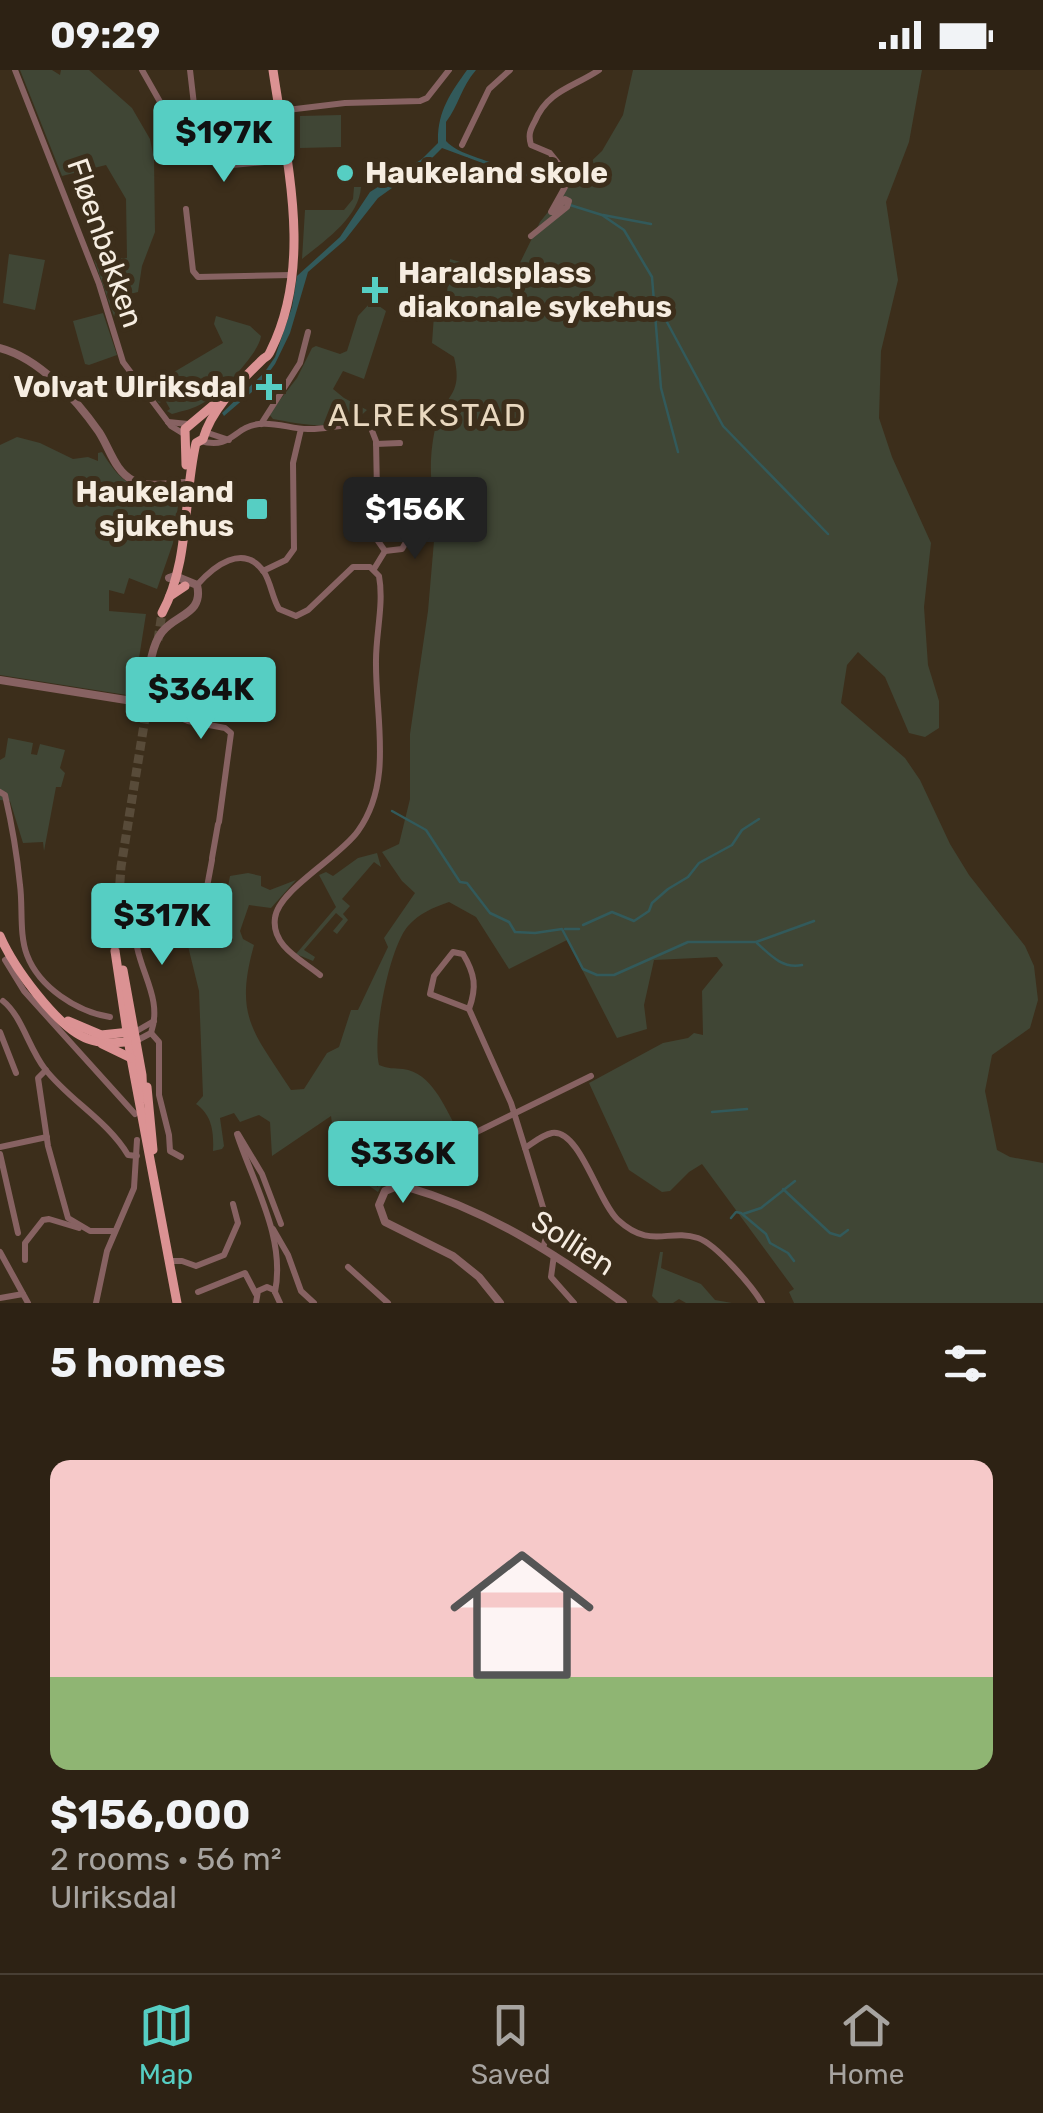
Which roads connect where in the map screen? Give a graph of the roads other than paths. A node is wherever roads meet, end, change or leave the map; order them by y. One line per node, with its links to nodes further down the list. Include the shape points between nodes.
1 (15, 70): 19 (street, Fløenbakken, via 123,362 168,422)
2 (142, 70): 9 (street, via 176,130)
3 (190, 70): 9 (street)
4 (273, 70): 8 (main road)
5 (450, 70): 8 (street, via 420,100)
6 (510, 70): 10 (street, via 489,89)
7 (599, 70): 13 (street, via 551,96 532,127 531,145 550,153 570,178 551,212 565,199 567,207)
8 (279, 111): 11 (main road)
9 (201, 130): 11 (street, via 214,130 222,166)
10 (462, 144)
11 (286, 160): 14 (main road, via 294,226)
12 (186, 209): 14 (street, via 198,278)
13 (531, 236)
14 (290, 275): 19 (main road, via 270,352)
15 (308, 332): 17 (street, via 300,363)
16 (0, 348): 22 (street, via 52,379 90,420 124,475 142,484)
17 (260, 424): 18 (street); 19 (street, Fløenbakken, via 220,444)
18 (301, 429): 21 (street, via 363,425 374,431); 26 (street, via 292,462 294,549)
19 (195, 433): 22 (main road)
20 (400, 443): 21 (street)
21 (376, 444): 24 (street, via 377,532)
22 (188, 483): 27 (main road)
23 (417, 523): 24 (street, via 402,549)
24 (386, 551): 25 (street)
25 (374, 569): 26 (street, via 348,569 296,616 279,609); 38 (street, via 380,586 376,792 349,844 294,889 275,916 281,942)
26 (263, 571): 28 (street, via 248,560 228,560)
27 (172, 580): 28 (street); 29 (main road); 29 (main road, via 162,613)
28 (192, 585): 29 (main road); 31 (street, via 199,599 158,639)
29 (170, 596)
30 (0, 680): 31 (street)
31 (145, 703): 34 (street, via 229,730 232,740 204,904)
32 (0, 792): 41 (street, via 14,828 27,955 63,998)
33 (138, 886): 34 (street)
34 (136, 906): 43 (street)
35 (0, 936): 37 (main road)
36 (117, 951): 44 (main road)
37 (10, 957): 42 (main road); 53 (street, via 5,960 24,991)
38 (320, 975)
39 (3, 1000): 49 (street)
40 (469, 1009): 40 (street, via 430,994 439,967 455,951 476,982); 54 (street)
41 (110, 1017)
42 (62, 1018): 44 (main road, via 97,1034); 47 (main road, via 80,1036)
43 (155, 1020): 44 (street); 45 (street)
44 (132, 1033): 45 (street); 47 (main road); 48 (main road); 52 (main road)
45 (152, 1033): 62 (street, via 160,1045 159,1095 170,1151)
46 (0, 1035): 50 (street)
47 (100, 1042): 48 (main road)
48 (130, 1058): 53 (main road)
49 (46, 1070): 55 (street, via 38,1078); 61 (street, via 120,1139 128,1155)
50 (16, 1073)
51 (592, 1076): 54 (street)
52 (144, 1082): 53 (main road); 63 (main road)
53 (140, 1114): 63 (main road)
54 (515, 1114): 58 (street); 59 (street)
55 (47, 1137): 57 (street); 67 (street, via 68,1218)
56 (137, 1140): 61 (street)
57 (0, 1146)
58 (446, 1147)
59 (525, 1148): 70 (street, via 549,1227); 90 (street, via 553,1133 569,1137 622,1223 652,1238 700,1238)
60 (0, 1154): 69 (street)
61 (137, 1156): 68 (street, via 134,1188)
62 (181, 1157)
63 (152, 1158): 74 (main road)
64 (234, 1204): 74 (street, via 238,1223 224,1255 196,1266)
65 (281, 1224): 66 (street, via 237,1134)
66 (269, 1225): 77 (street, via 278,1260); 85 (street)
67 (80, 1228): 68 (street); 73 (street, via 42,1220 26,1244)
68 (114, 1231): 82 (street)
69 (18, 1234)
70 (543, 1248): 72 (street, Sollien); 87 (street, Sollien, via 442,1199 401,1186 385,1190 378,1205 385,1222 453,1256)
71 (0, 1252): 78 (street)
72 (554, 1255): 88 (street, via 551,1277); 89 (street, Sollien)
73 (25, 1260)
74 (170, 1261): 83 (main road)
75 (348, 1267): 86 (street)
76 (198, 1292): 80 (street, via 246,1273)
77 (275, 1292): 80 (street, via 267,1287); 84 (street)
78 (23, 1294): 79 (street); 81 (street)
79 (0, 1298)
80 (256, 1299)
81 (28, 1303)
82 (96, 1303)
83 (176, 1303)
84 (280, 1303)
85 (314, 1303)
86 (388, 1303)
87 (500, 1303)
88 (574, 1303)
89 (623, 1303)
90 (762, 1303)

